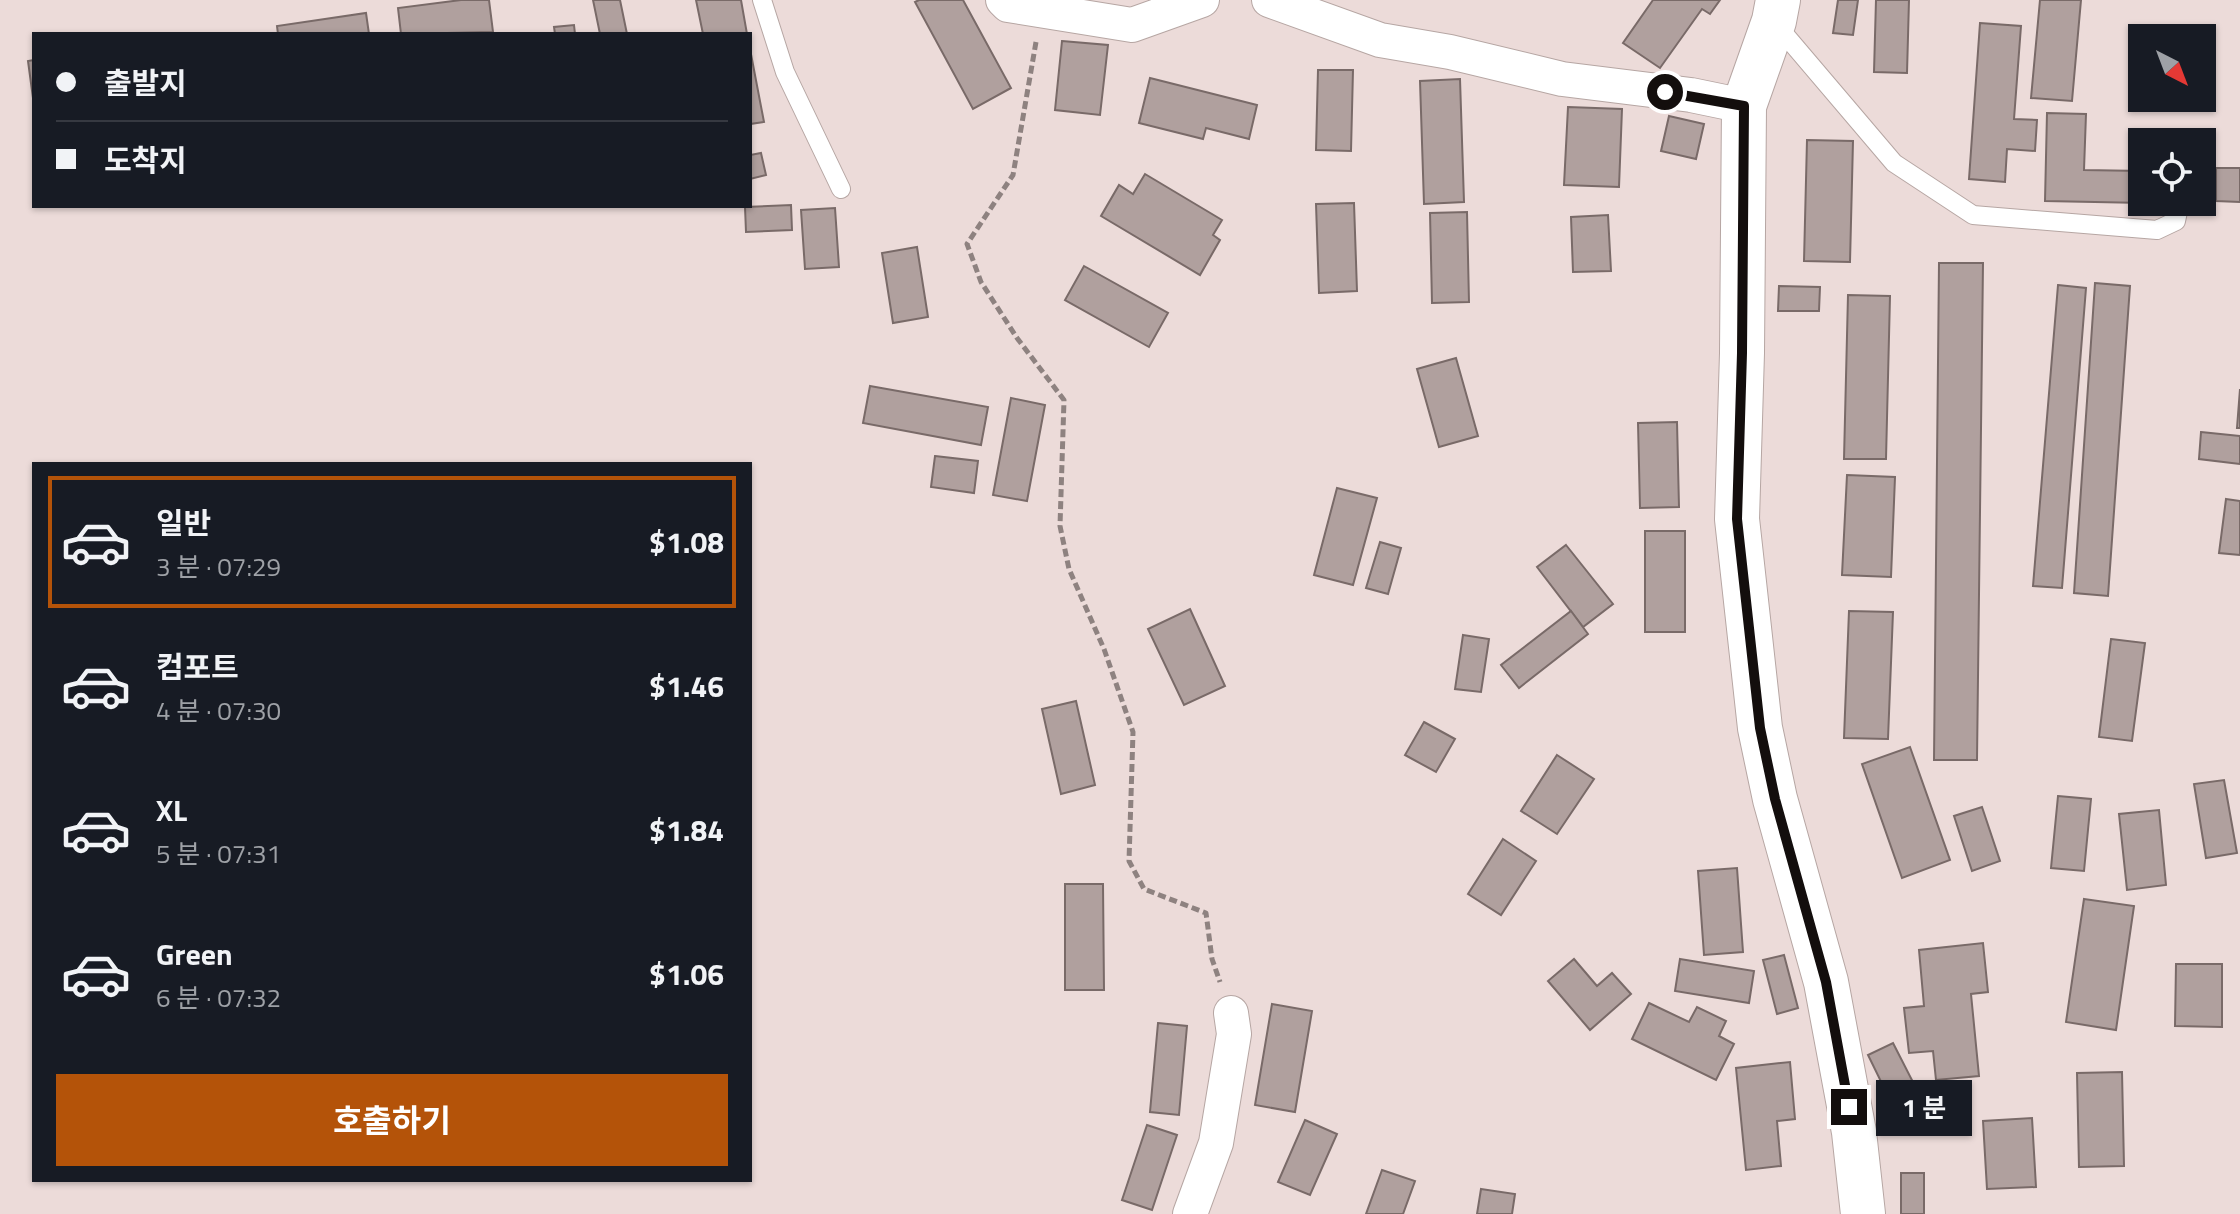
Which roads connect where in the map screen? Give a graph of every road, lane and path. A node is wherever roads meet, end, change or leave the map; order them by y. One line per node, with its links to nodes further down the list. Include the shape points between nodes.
1 (762, 0): 8 (lane, via 785,72)
2 (1003, 0): 6 (street)
3 (1202, 0): 6 (street, via 1132,25)
4 (1269, 0): 7 (street, via 1380,40 1562,79)
5 (1776, 10): 7 (street); 9 (lane, via 1894,163 1973,215 2157,230)
6 (1042, 11): 10 (path, via 1013,175 967,244 981,282 1064,400 1060,526 1069,569 1133,732 1129,861 1144,889 1206,913 1212,959)
7 (1744, 106): 12 (street, via 1737,519 1760,728 1826,982 1854,1132)
8 (841, 189)
9 (2177, 216)
10 (1231, 1013): 11 (street, via 1234,1034 1216,1143)
11 (1190, 1214)
12 (1863, 1214)

